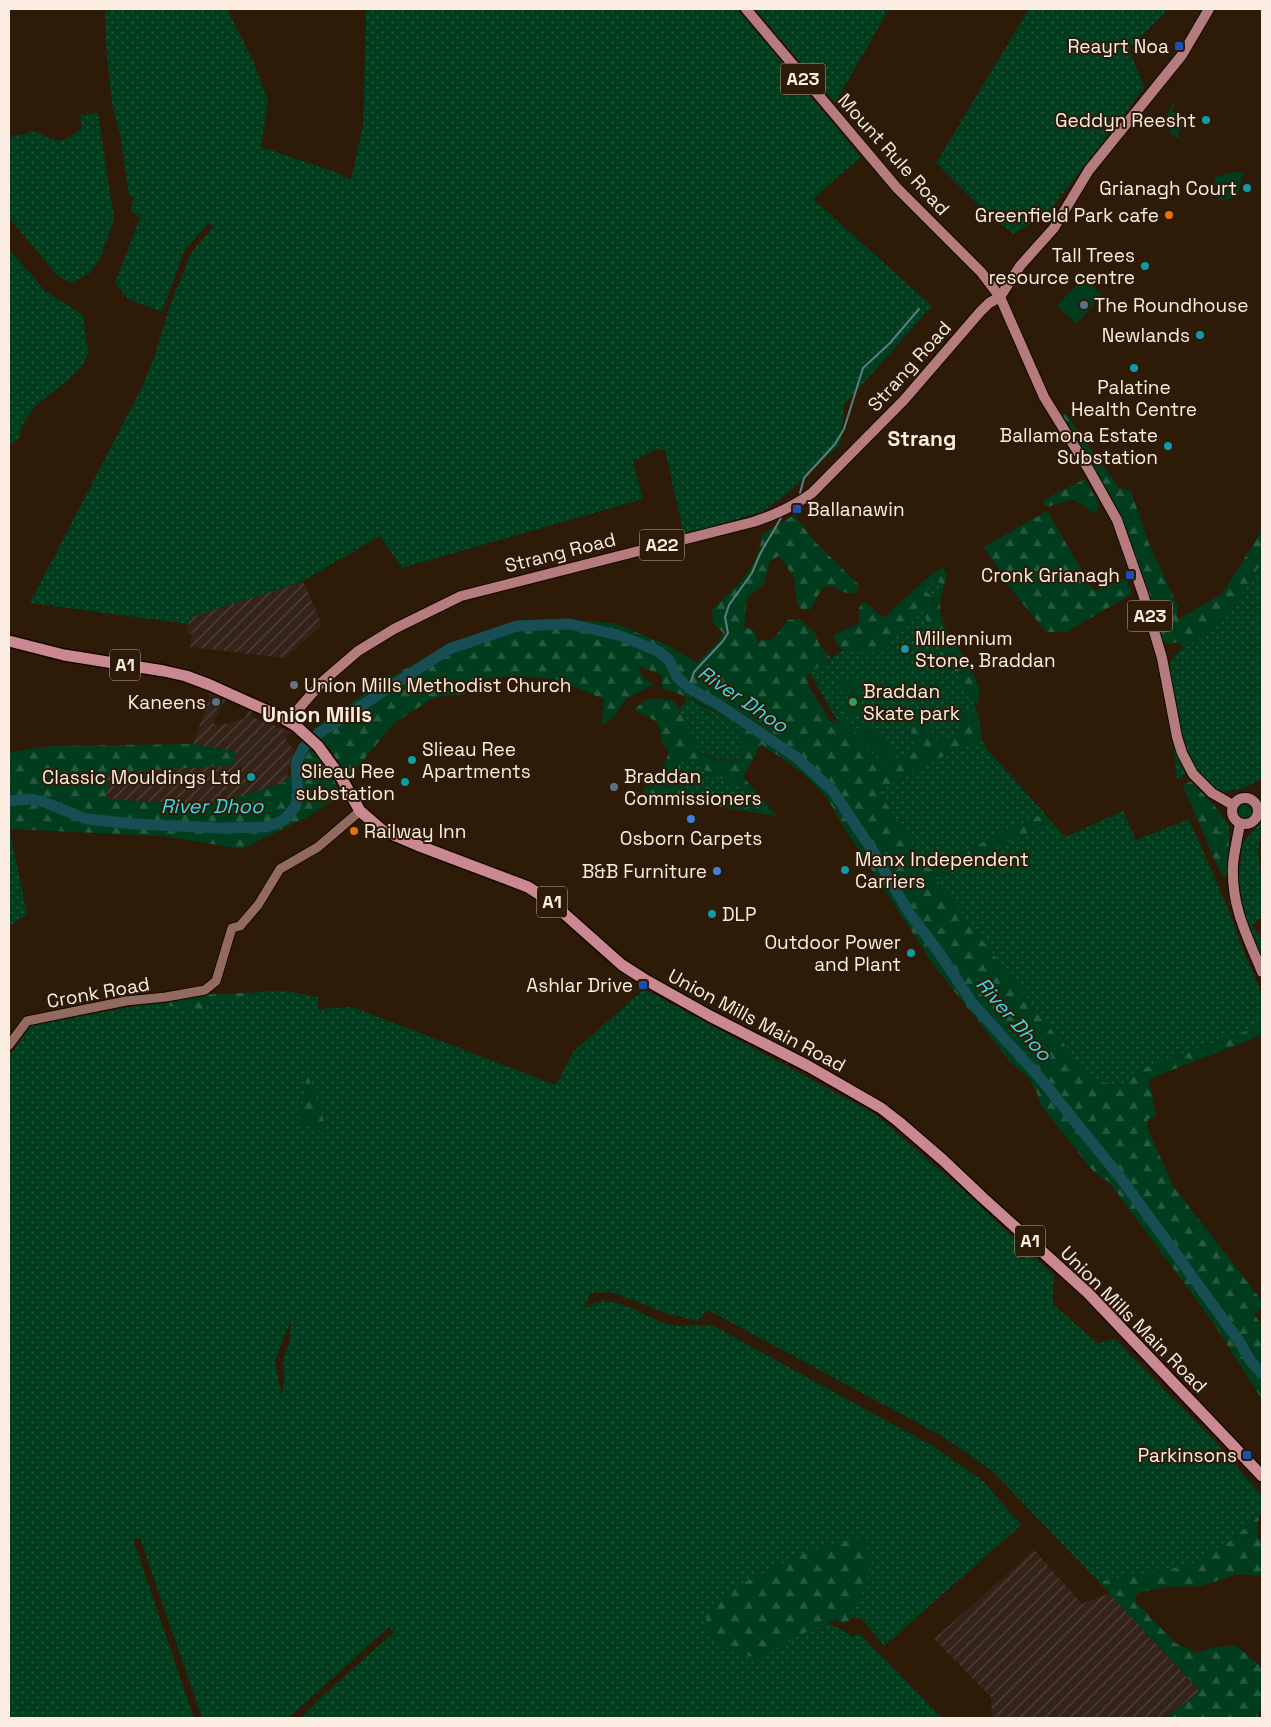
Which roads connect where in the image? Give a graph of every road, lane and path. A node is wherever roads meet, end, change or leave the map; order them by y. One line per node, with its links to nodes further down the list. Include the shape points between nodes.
1 (746, 9): 3 (main road, Mount Rule Road / A23, via 897,188 981,272)
2 (1209, 9): 3 (main road, A22, via 1182,55 1094,162 1054,228 1020,266)
3 (1000, 297): 5 (main road, Strang Road / A22, via 980,312 904,400 812,493 797,504 754,522 461,596 371,641 348,658 322,682); 6 (main road, A23, via 1044,397 1117,520 1162,658 1182,753 1193,774 1212,793)
4 (9, 641): 5 (highway, Union Mills Main Road / A1, via 64,655 186,676)
5 (292, 724): 7 (highway, Union Mills Main Road / A1, via 318,746)
6 (1233, 804): 8 (main road, via 1233,818); 8 (main road, via 1246,797 1257,804 1258,814 1253,821)
7 (360, 811): 10 (main road, Cronk Road, via 318,847 280,869 258,905 240,926 232,928 216,981 205,990 27,1021); 11 (highway, Union Mills Main Road / A1, via 382,830 398,838 536,892 622,965 644,979 808,1066 899,1122 1088,1294)
8 (1240, 823): 9 (main road, via 1233,863 1233,887 1240,920)
9 (1262, 972)
10 (9, 1045)
11 (1262, 1476)

